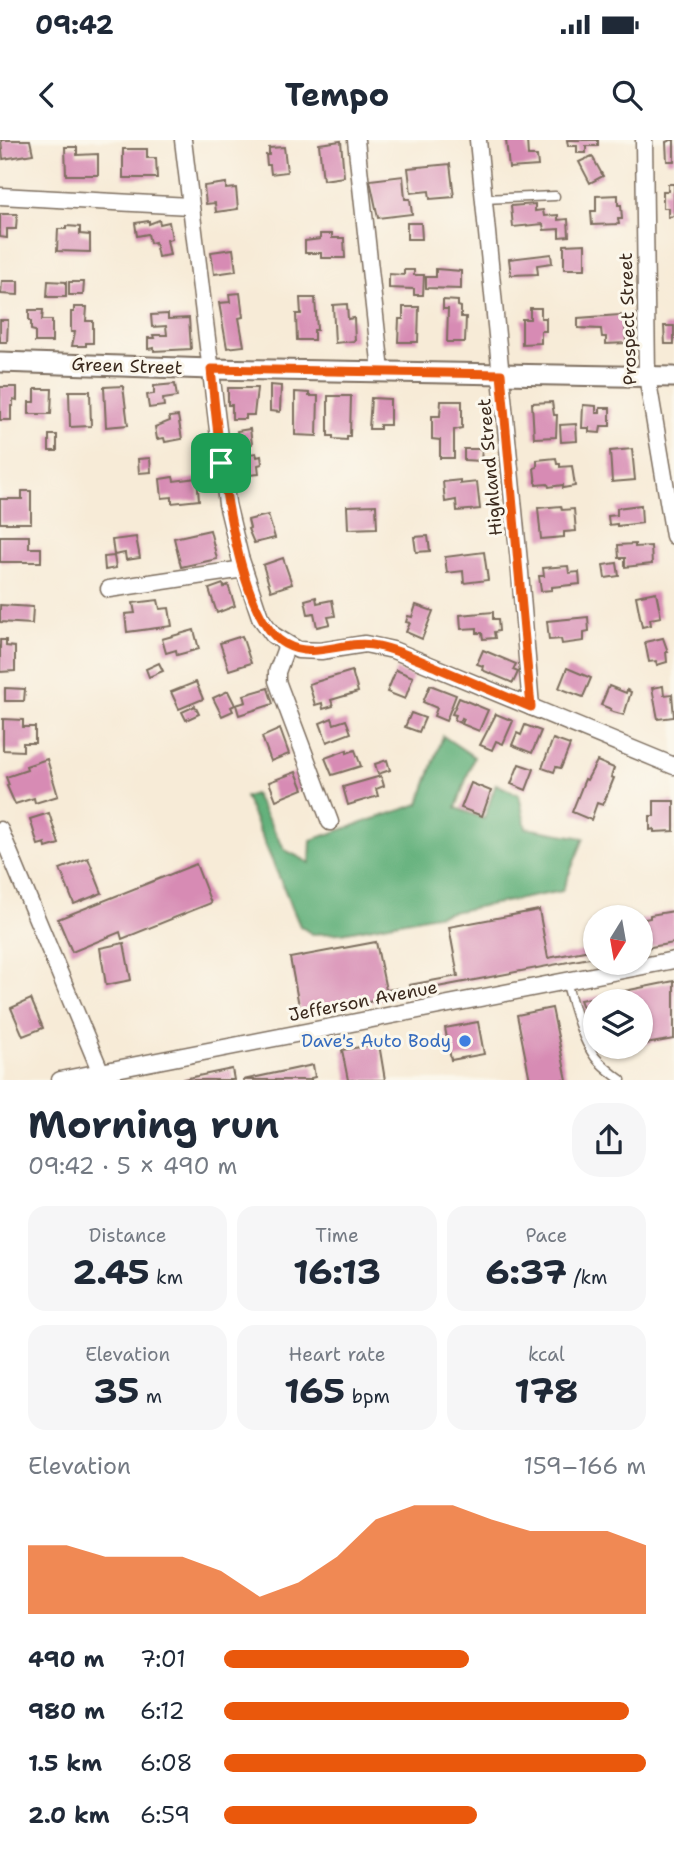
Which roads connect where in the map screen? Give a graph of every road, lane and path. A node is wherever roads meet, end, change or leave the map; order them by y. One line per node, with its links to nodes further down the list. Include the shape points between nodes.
1 (183, 140): 8 (street)
2 (356, 140): 11 (street)
3 (478, 140): 7 (street, Highland Street)
4 (644, 140): 13 (street, Prospect Street)
5 (0, 196): 8 (street)
6 (555, 196): 7 (lane)
7 (484, 199): 12 (street, Highland Street)
8 (190, 206): 10 (street)
9 (0, 362): 10 (street, Green Street)
10 (211, 369): 11 (street, Green Street); 16 (street, via 227,504)
11 (381, 371): 12 (street, Green Street)
12 (501, 374): 13 (street, Green Street); 19 (street, Highland Street)
13 (647, 376): 14 (street, Green Street); 15 (street, Prospect Street)
14 (674, 377)
15 (674, 536)
16 (244, 569): 17 (street); 18 (street, via 262,622)
17 (109, 589)
18 (287, 645): 19 (street, via 315,652 375,645); 21 (street, via 276,678)
19 (531, 707): 20 (street)
20 (674, 766)
21 (330, 822)
22 (0, 830): 25 (street)
23 (674, 960): 24 (street, Jefferson Avenue)
24 (566, 981): 25 (street, Jefferson Avenue, via 114,1069); 27 (lane, via 592,1052)
25 (103, 1077): 26 (street, Jefferson Avenue)
26 (60, 1080)
27 (621, 1080)

